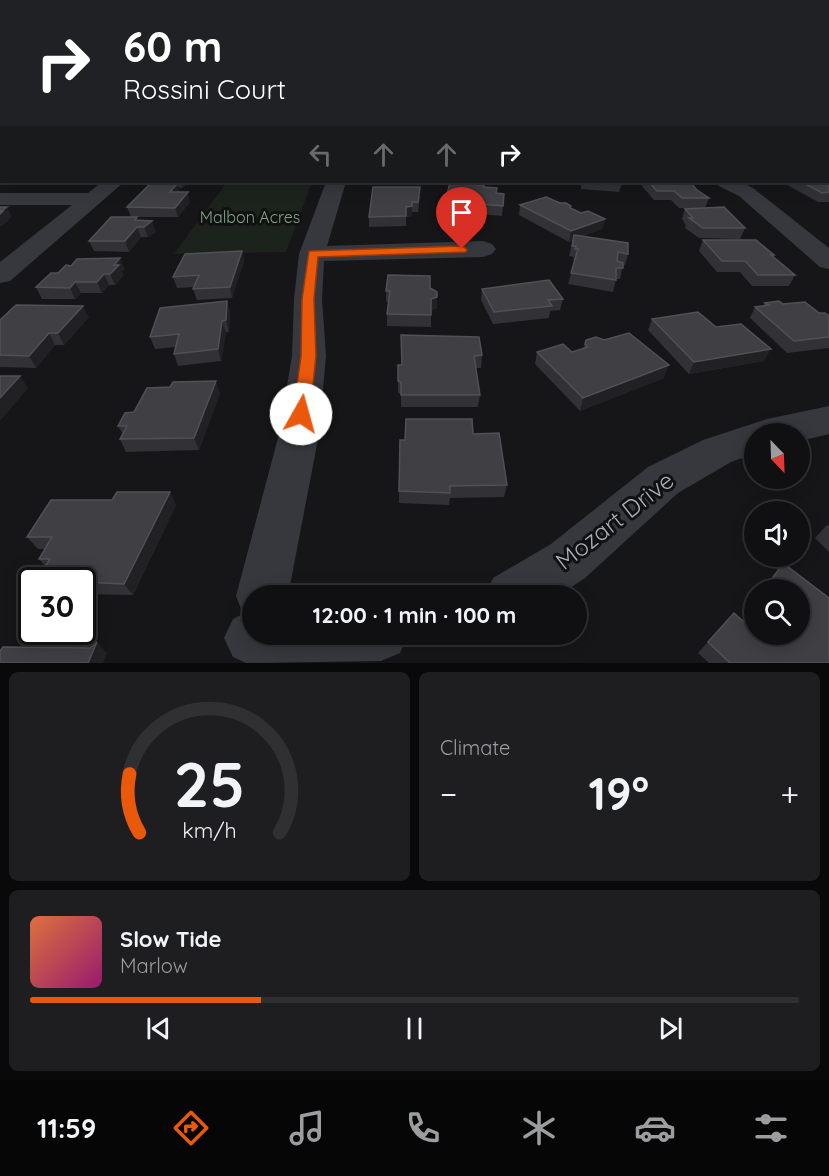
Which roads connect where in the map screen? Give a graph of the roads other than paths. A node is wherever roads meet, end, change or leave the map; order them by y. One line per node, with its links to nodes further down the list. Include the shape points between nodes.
1 (113, 183): 5 (street)
2 (336, 183): 7 (street)
3 (728, 183): 8 (street, via 746,192)
4 (0, 199): 5 (street)
5 (92, 199): 9 (street)
6 (483, 249): 7 (street)
7 (312, 254): 13 (street, via 309,356 299,434)
8 (829, 261)
9 (0, 275)
10 (829, 420): 11 (street)
11 (810, 424)
12 (744, 442): 14 (street, Mozart Drive, via 717,451 663,480 568,561)
13 (264, 585)
14 (529, 585)

